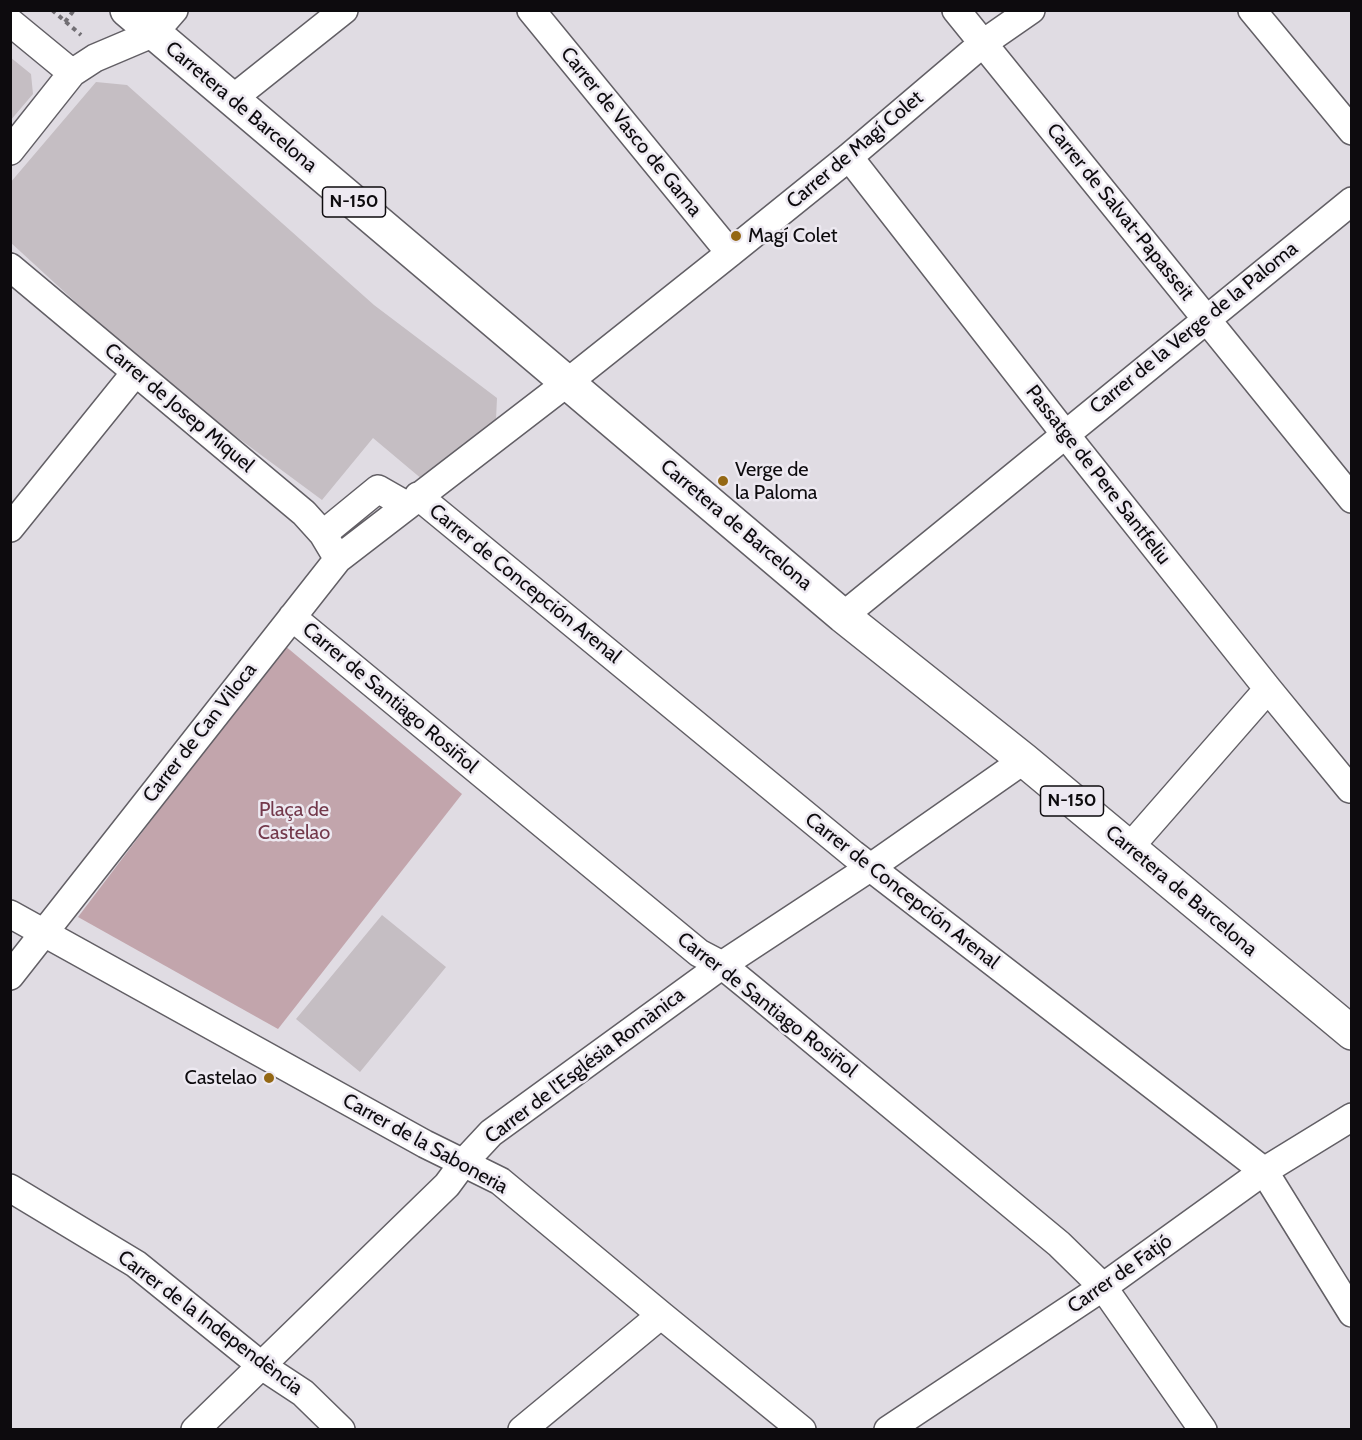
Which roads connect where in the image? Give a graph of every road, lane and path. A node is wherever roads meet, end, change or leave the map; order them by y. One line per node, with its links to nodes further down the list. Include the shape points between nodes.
1 (52, 10): 10 (path)
2 (74, 10): 10 (path)
3 (128, 10): 11 (main road, Carretera de Barcelona / N-150)
4 (344, 10): 15 (street)
5 (531, 10): 20 (street, Carrer de Vasco de Gama)
6 (956, 10): 13 (street, Carrer de Salvat-Papasseit)
7 (1252, 10): 16 (street)
8 (1027, 12): 13 (street, Carrer de Magí Colet)
9 (10, 22): 14 (street)
10 (65, 22): 12 (path)
11 (164, 22): 14 (street); 15 (main road, Carretera de Barcelona / N-150)
12 (82, 36)
13 (982, 44): 18 (street, Carrer de Magí Colet); 22 (street, Carrer de Salvat-Papasseit)
14 (72, 73): 17 (street)
15 (231, 100): 24 (main road, Carretera de Barcelona / N-150)
16 (1352, 131)
17 (10, 151)
18 (849, 157): 20 (street, Carrer de Magí Colet); 25 (street, Passatge de Pere Santfeliu)
19 (1352, 201): 22 (street, Carrer de la Verge de la Paloma)
20 (730, 253): 24 (street, Carrer de Magí Colet)
21 (10, 267): 23 (street, Carrer de Josep Miquel)
22 (1207, 318): 25 (street, Carrer de la Verge de la Paloma); 26 (street, Carrer de Salvat-Papasseit)
23 (135, 373): 28 (street); 29 (street, Carrer de Josep Miquel, via 304,513)
24 (568, 382): 27 (street, Carrer de Can Viloca); 32 (main road, Carretera de Barcelona / N-150)
25 (1065, 434): 32 (street, Carrer de la Verge de la Paloma); 33 (street, Passatge de Pere Santfeliu)
26 (1352, 499)
27 (412, 501): 29 (street, via 378,489); 30 (street, Carrer de Can Viloca); 37 (street, Carrer de Concepción Arenal)
28 (10, 528)
29 (323, 534): 30 (street, Carrer de Josep Miquel)
30 (338, 559): 31 (street, Carrer de Can Viloca)
31 (292, 616): 39 (street, Carrer de Can Viloca); 40 (street, Carrer de Santiago Rosiñol, via 699,953)
32 (843, 616): 34 (main road, Carretera de Barcelona / N-150)
33 (1268, 689): 35 (street, Passatge de Pere Santfeliu); 36 (street)
34 (1024, 760): 36 (main road, Carretera de Barcelona / N-150); 37 (street, Carrer de l'Església Romànica)
35 (1350, 789)
36 (1130, 848): 42 (main road, Carretera de Barcelona / N-150)
37 (871, 867): 40 (street, Carrer de l'Església Romànica); 45 (street, Carrer de Concepción Arenal)
38 (10, 914): 39 (street, Carrer de la Saboneria)
39 (44, 933): 41 (street, Carrer de Can Viloca); 44 (street, Carrer de la Saboneria)
40 (722, 965): 44 (street, Carrer de l'Església Romànica, via 490,1133); 47 (street, Carrer de Santiago Rosiñol, via 1059,1244)
41 (10, 976)
42 (1352, 1033)
43 (1352, 1117): 45 (street, Carrer de Fatjó)
44 (464, 1162): 49 (street, Carrer de la Saboneria, via 500,1181); 50 (street, Carrer de l'Església Romànica, via 439,1193)
45 (1264, 1171): 47 (street, Carrer de Fatjó); 48 (street, Carrer de Concepción Arenal)
46 (10, 1188): 50 (street, Carrer de la Independència, via 136,1264)
47 (1103, 1287): 55 (street, Carrer de Fatjó); 56 (street, Carrer de Santiago Rosiñol)
48 (1352, 1313)
49 (661, 1316): 53 (street); 54 (street, Carrer de la Saboneria)
50 (262, 1366): 51 (street, Carrer de l'Església Romànica); 52 (street, Carrer de la Independència, via 303,1393)
51 (195, 1430)
52 (341, 1430)
53 (522, 1430)
54 (802, 1430)
55 (888, 1430)
56 (1203, 1430)

